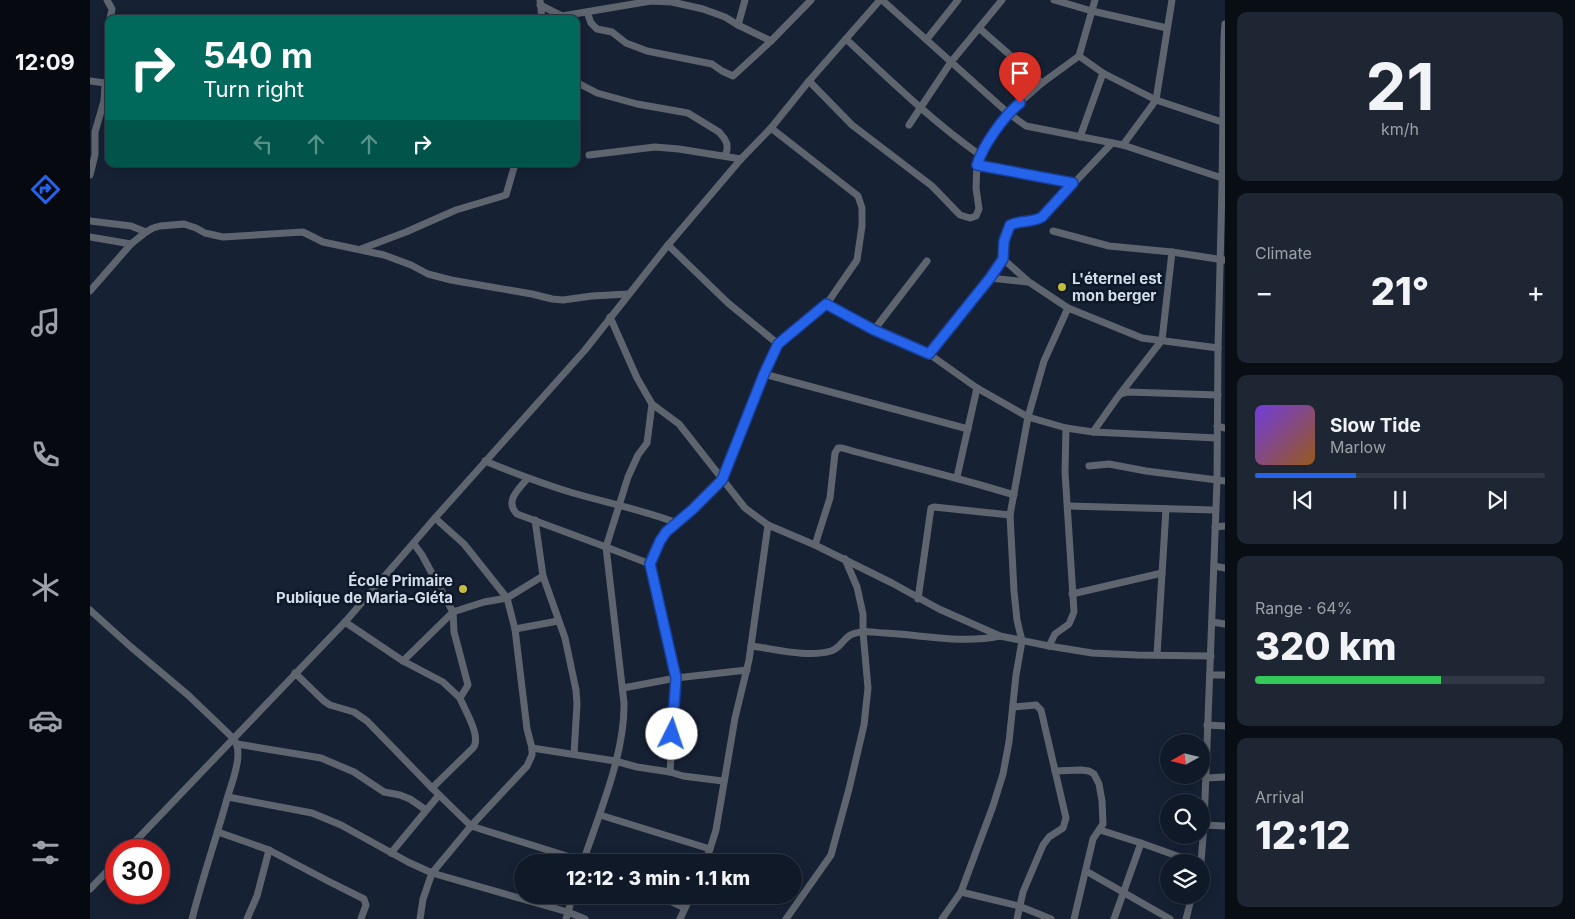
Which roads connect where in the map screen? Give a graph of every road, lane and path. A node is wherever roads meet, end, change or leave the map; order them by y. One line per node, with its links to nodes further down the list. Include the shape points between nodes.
1 (106, 0): 15 (street, via 112,8)
2 (706, 0): 12 (street)
3 (745, 0): 20 (street)
4 (811, 0): 25 (street)
5 (881, 0): 23 (street); 24 (street)
6 (958, 0): 24 (street)
7 (1002, 0): 21 (street)
8 (1054, 0): 13 (street)
9 (1095, 0): 13 (street)
10 (1172, 0): 22 (street)
11 (540, 2): 16 (street); 17 (street)
12 (703, 9): 14 (street, via 672,2 651,2); 20 (street)
13 (1092, 10): 22 (street); 26 (street)
14 (587, 12): 18 (street); 25 (street, via 597,29 612,32 626,43 648,51 712,64 733,76)
15 (111, 15)
16 (542, 15)
17 (557, 15)
18 (571, 15)
19 (1225, 24): 32 (street)
20 (738, 26): 25 (street)
21 (979, 28): 27 (street); 33 (street)
22 (1167, 28): 36 (street)
23 (846, 39): 31 (street); 37 (street)
24 (927, 39): 27 (street)
25 (771, 41)
26 (1079, 56): 28 (street); 33 (street)
27 (952, 62): 37 (street); 38 (street)
28 (1103, 74): 36 (street); 42 (street)
29 (90, 81): 30 (street)
30 (105, 81)
31 (809, 81): 41 (street); 50 (street, via 852,125 932,186 960,215 970,218 976,216 979,209)
32 (1224, 82): 39 (street)
33 (1042, 83): 38 (street)
34 (580, 84): 48 (street, via 597,93 637,104 688,113 719,132 724,138)
35 (105, 94): 45 (street)
36 (1156, 100): 39 (street); 44 (street)
37 (921, 107): 40 (street); 47 (street, via 960,142)
38 (1008, 113): 42 (street, via 1026,126); 47 (street)
39 (1222, 122): 54 (street)
40 (909, 125)
41 (771, 128): 49 (street); 70 (street, via 858,196 860,201 862,226 857,260)
42 (1080, 137): 43 (street)
43 (1112, 143): 44 (street); 53 (street)
44 (1122, 145): 54 (street)
45 (92, 155): 52 (street)
46 (589, 155): 48 (street, via 655,147)
47 (980, 155): 50 (street)
48 (725, 156): 49 (street)
49 (741, 159): 60 (street)
50 (977, 165): 53 (street)
51 (514, 167): 61 (street, via 506,195 456,210)
52 (90, 175)
53 (1073, 183): 63 (street, via 1039,220 1010,225 1004,241)
54 (1223, 184): 64 (street)
55 (90, 221): 57 (street, via 131,226)
56 (1052, 231): 62 (street, via 1109,246)
57 (146, 232): 59 (street); 61 (street, via 160,226 184,224 223,237 300,231 323,242)
58 (90, 237): 59 (street)
59 (131, 244): 68 (street)
60 (668, 245): 69 (street); 76 (street, via 728,303)
61 (360, 250): 69 (street, via 390,257 428,274 451,280 563,300)
62 (1172, 252): 64 (street); 75 (street)
63 (1003, 259): 66 (street); 67 (street)
64 (1223, 259): 72 (street)
65 (927, 261): 74 (street)
66 (990, 278): 67 (street); 78 (street)
67 (1029, 282): 71 (street)
68 (90, 291)
69 (628, 294): 73 (street)
70 (826, 304): 74 (street); 76 (street)
71 (1068, 308): 75 (street, via 1134,335); 85 (street, via 1044,361)
72 (1222, 309): 77 (street)
73 (610, 317): 84 (street); 91 (street, via 585,350)
74 (874, 330): 78 (street)
75 (1162, 340): 77 (street); 82 (street)
76 (778, 344): 80 (street)
77 (1218, 348): 79 (street)
78 (929, 354): 81 (street)
79 (1221, 364): 83 (street)
80 (764, 374): 88 (street); 95 (street)
81 (977, 388): 85 (street); 88 (street)
82 (1121, 394): 83 (street); 89 (street)
83 (1218, 395): 86 (street)
84 (652, 404): 95 (street, via 679,424); 99 (street, via 647,443 638,455)
85 (1028, 417): 87 (street); 98 (street)
86 (1221, 427): 90 (street)
87 (1066, 428): 89 (street); 100 (street)
88 (968, 429): 93 (street)
89 (1093, 432): 90 (street)
90 (1217, 438): 96 (street)
91 (485, 461): 94 (street); 104 (street)
92 (1089, 466): 96 (street, via 1109,464)
93 (957, 477): 98 (street); 111 (street, via 838,448 830,498)
94 (527, 479): 99 (street); 105 (street, via 511,503 517,514)
95 (722, 480): 106 (street); 107 (street, via 745,508)
96 (1217, 481): 97 (street); 102 (street)
97 (1225, 482)
98 (1014, 495): 103 (street)
99 (619, 504): 106 (street); 112 (street)
100 (1068, 506): 101 (street); 119 (street)
101 (1166, 509): 102 (street); 117 (street)
102 (1215, 510): 109 (street)
103 (1010, 515): 121 (street, via 931,508); 131 (street, via 1014,591)
104 (435, 518): 110 (street); 120 (street, via 464,544)
105 (535, 520): 112 (street); 118 (street)
106 (677, 522): 114 (street, via 660,541)
107 (768, 525): 111 (street); 132 (street)
108 (1225, 526): 109 (street)
109 (1215, 527): 115 (street)
110 (414, 544): 123 (street); 125 (street)
111 (815, 545): 113 (street)
112 (606, 547): 114 (street); 142 (street)
113 (845, 559): 121 (street); 129 (street, via 860,599)
114 (650, 564): 141 (street)
115 (1214, 566): 116 (street); 126 (street)
116 (1225, 568)
117 (1162, 572): 119 (street); 134 (street)
118 (543, 576): 120 (street); 124 (street)
119 (1072, 594): 133 (street, via 1072,618)
120 (507, 598): 123 (street); 128 (street)
121 (918, 599): 130 (street)
122 (90, 610): 148 (street, via 188,695)
123 (453, 612): 136 (street); 143 (street, via 454,632 468,685)
124 (558, 621): 128 (street); 150 (street, via 576,690)
125 (345, 622): 136 (street); 138 (street)
126 (1212, 622): 127 (street); 135 (street)
127 (1225, 624)
128 (515, 628): 149 (street)
129 (863, 632): 130 (street, via 943,638); 132 (street, via 848,636 836,648 824,652 803,653); 194 (street, via 868,688 866,710 833,850)
130 (1000, 636): 131 (street)
131 (1022, 641): 133 (street); 144 (street)
132 (751, 646): 137 (street)
133 (1048, 646): 134 (street, via 1092,653)
134 (1157, 655): 135 (street)
135 (1211, 656): 139 (street)
136 (403, 662): 143 (street, via 442,682)
137 (747, 670): 141 (street); 156 (street)
138 (295, 673): 148 (street); 157 (street, via 324,701 354,712 367,721)
139 (1210, 675): 140 (street); 145 (street)
140 (1225, 675)
141 (676, 678): 142 (street); 153 (street)
142 (623, 688): 151 (street, via 624,722)
143 (460, 698): 157 (street, via 475,732 476,745)
144 (1013, 707): 152 (street, via 1036,705 1041,710); 180 (street, via 1003,774)
145 (1207, 725): 146 (street); 147 (street)
146 (1225, 726)
147 (1207, 734)
148 (235, 742): 159 (street, via 237,762); 160 (street, via 321,758 354,772 384,792 410,799); 167 (street)
149 (532, 748): 150 (street); 163 (street, via 527,766)
150 (574, 754): 151 (street)
151 (615, 761): 153 (street); 161 (street)
152 (1055, 771): 165 (street, via 1081,770 1094,774 1102,801 1103,824); 185 (street, via 1066,818 1064,828 1043,844)
153 (670, 772): 156 (street)
154 (1225, 777): 155 (street)
155 (1210, 778)
156 (723, 781): 169 (street)
157 (432, 788): 158 (street)
158 (439, 795): 160 (street); 163 (street)
159 (228, 797): 166 (street); 171 (street, via 312,813)
160 (426, 810): 171 (street)
161 (600, 814): 169 (street); 173 (street)
162 (1210, 825): 164 (street)
163 (471, 826): 172 (street); 178 (street)
164 (1225, 826)
165 (1100, 830): 168 (street); 176 (street, via 1094,839)
166 (218, 832): 170 (street); 188 (street)
167 (139, 839)
168 (1141, 843): 175 (street); 181 (street)
169 (710, 849): 174 (street)
170 (269, 850): 189 (street, via 257,896); 190 (street, via 364,899 366,905)
171 (391, 853): 178 (street)
172 (559, 854)
173 (587, 854)
174 (708, 854)
175 (1172, 854)
176 (1086, 871): 181 (street); 198 (street)
177 (105, 873): 179 (street)
178 (432, 873): 187 (street); 191 (street)
179 (90, 889)
180 (961, 892): 185 (street); 195 (street)
181 (1124, 892): 199 (street); 200 (street)
182 (677, 904): 186 (street)
183 (687, 904): 186 (street)
184 (1190, 904): 201 (street)
185 (1019, 906): 196 (street); 197 (street)
186 (685, 908): 193 (street)
187 (567, 915): 192 (street)
188 (192, 919)
189 (247, 919)
190 (361, 919)
191 (420, 919)
192 (585, 919)
193 (680, 919)
194 (786, 919)
195 (942, 919)
196 (1017, 919)
197 (1051, 919)
198 (1074, 919)
199 (1114, 919)
200 (1170, 919)
201 (1186, 919)

